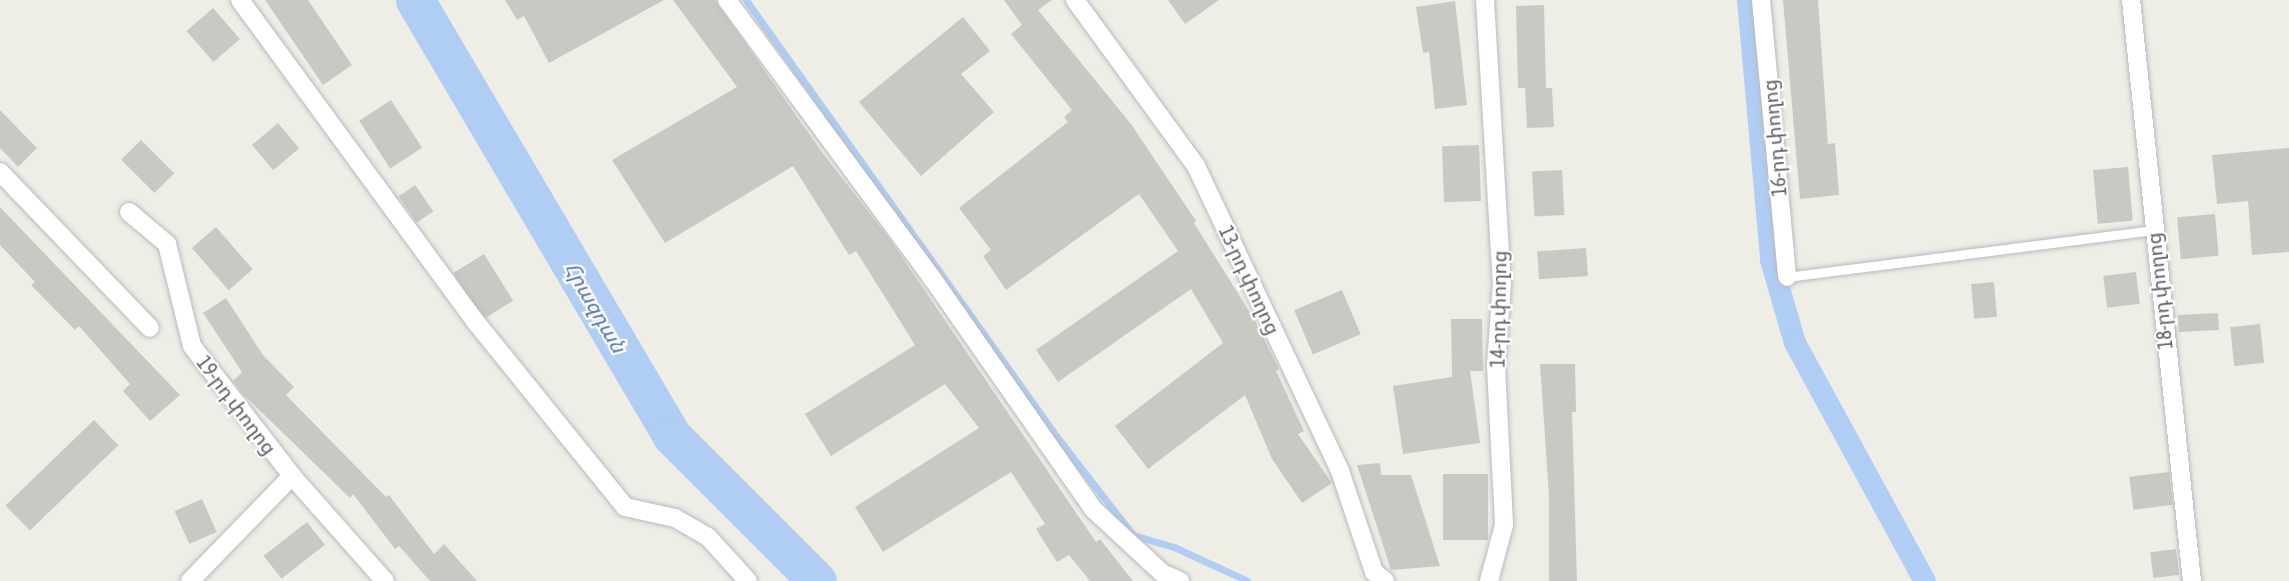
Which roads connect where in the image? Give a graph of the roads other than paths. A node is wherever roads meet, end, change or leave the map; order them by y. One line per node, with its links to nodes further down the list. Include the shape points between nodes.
1 (240, 0): 15 (street, via 475,321 625,507 675,518 708,537)
2 (727, 0): 16 (street, via 932,278 1093,509 1162,573)
3 (1075, 0): 17 (street, 13-րդ փողոց, via 1196,166 1340,471 1374,572)
4 (1485, 0): 18 (street, 14-րդ փողոց, via 1502,282 1496,366 1504,525)
5 (1761, 0): 10 (street, 16-րդ փողոց)
6 (2131, 0): 9 (street, 18-րդ փողոց)
7 (0, 172): 11 (street)
8 (129, 212): 12 (street, 19-րդ փողոց, via 167,244 192,346)
9 (2153, 230): 10 (lane); 19 (street, 18-րդ փողոց)
10 (1787, 277)
11 (150, 328)
12 (292, 476): 13 (street); 14 (street, 19-րդ փողոց)
13 (190, 581)
14 (385, 581)
15 (748, 581)
16 (1180, 581)
17 (1385, 581)
18 (1489, 581)
19 (2192, 581)

